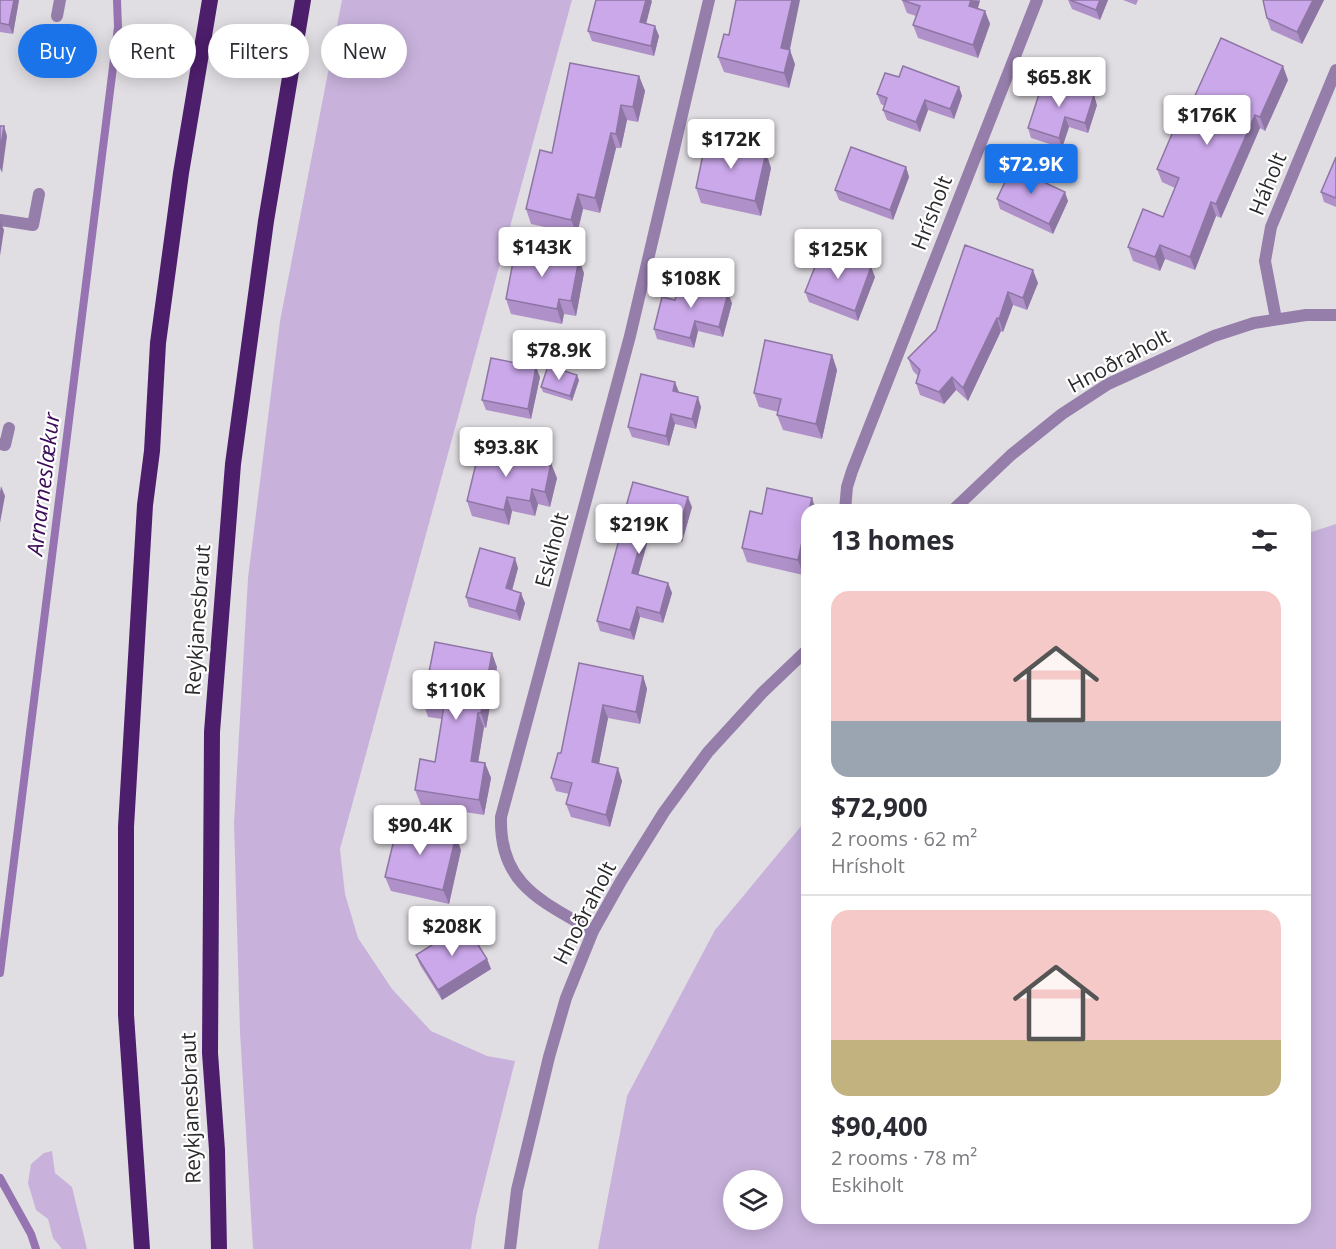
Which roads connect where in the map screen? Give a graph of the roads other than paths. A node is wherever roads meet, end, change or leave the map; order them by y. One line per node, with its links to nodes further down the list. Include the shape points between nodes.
1 (60, 0): 6 (street)
2 (210, 0): 18 (highway, via 158,344 126,826 126,1015)
3 (303, 0): 19 (highway, Reykjanesbraut, via 266,221 233,464 212,732 210,1053)
4 (709, 0): 17 (street, Eskiholt, via 630,336 501,817 501,832 517,878 541,901)
5 (1037, 0): 14 (street, Hrísholt, via 852,471)
6 (57, 16)
7 (1336, 70): 11 (street, Háholt, via 1271,227 1265,261)
8 (39, 194): 9 (street, via 33,225)
9 (0, 220)
10 (1336, 315): 11 (street, Hnoðraholt)
11 (1276, 319): 15 (street, Hnoðraholt, via 1214,336 1108,384 1011,455)
12 (9, 428): 13 (street, via 5,445)
13 (0, 444)
14 (845, 504)
15 (959, 504)
16 (801, 656): 17 (street, Hnoðraholt, via 708,752 664,812)
17 (593, 931): 20 (street, Hnoðraholt, via 566,998 549,1057 517,1190)
18 (142, 1249)
19 (219, 1249)
20 (510, 1249)

